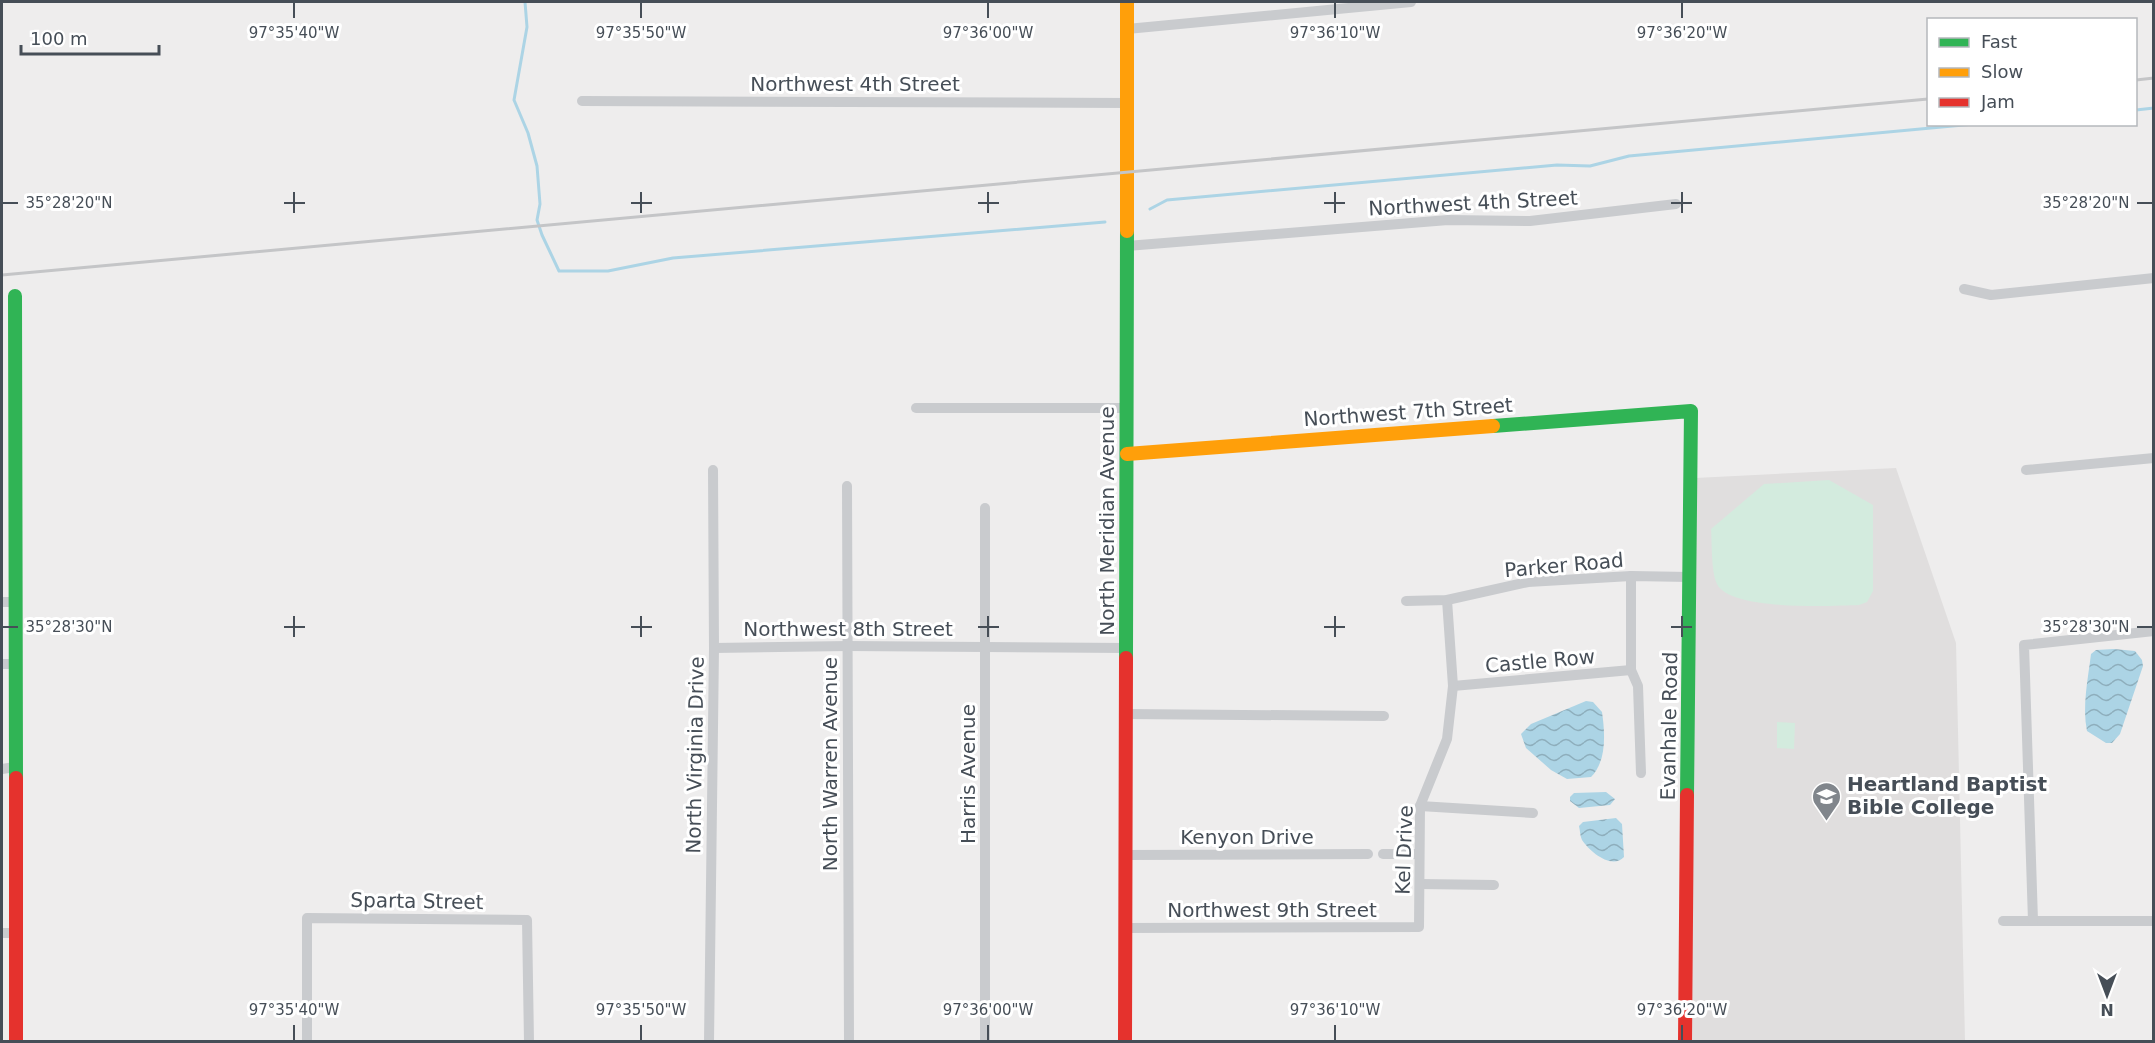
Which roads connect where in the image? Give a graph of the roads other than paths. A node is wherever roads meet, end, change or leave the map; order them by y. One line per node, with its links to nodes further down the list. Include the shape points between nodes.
1 (1127, 2): 3 (street, North Meridian Avenue)
2 (1411, 2): 3 (street)
3 (1127, 29): 5 (street, North Meridian Avenue)
4 (582, 101): 5 (street, Northwest 4th Street)
5 (1128, 103): 7 (street, North Meridian Avenue)
6 (1676, 204): 7 (street, Northwest 4th Street, via 1530,221 1448,220)
7 (1127, 246): 12 (street, North Meridian Avenue)
8 (2154, 278): 9 (street, via 1991,295)
9 (1964, 289)
10 (15, 296): 24 (street)
11 (916, 408): 12 (street)
12 (1127, 408): 14 (street, North Meridian Avenue)
13 (1691, 411): 14 (street, Northwest 7th Street); 21 (street, Evanhale Road)
14 (1127, 454): 29 (street, North Meridian Avenue)
15 (2154, 458): 17 (street)
16 (713, 470): 28 (street, North Virginia Drive)
17 (2026, 470)
18 (847, 486): 26 (street, North Warren Avenue)
19 (985, 508): 27 (street, Harris Avenue)
20 (1631, 576): 21 (street, Parker Road); 22 (street, Parker Road, via 1528,582); 32 (street)
21 (1690, 577): 59 (street, Evanhale Road)
22 (1447, 600): 23 (street, Parker Road); 33 (street, Kel Drive)
23 (1406, 601)
24 (8, 602): 31 (street)
25 (2154, 631): 47 (street, via 2024,645)
26 (848, 646): 27 (street, Northwest 8th Street); 28 (street, Northwest 8th Street); 56 (street, North Warren Avenue)
27 (986, 646): 29 (street, Northwest 8th Street); 57 (street, Harris Avenue)
28 (714, 648): 55 (street, North Virginia Drive)
29 (1126, 648): 34 (street, North Meridian Avenue)
30 (2, 664): 31 (street)
31 (16, 664): 36 (street)
32 (1631, 670): 33 (street, Castle Row); 37 (street, via 1638,686)
33 (1453, 687): 38 (street, Kel Drive, via 1447,739)
34 (1126, 714): 35 (street); 43 (street, North Meridian Avenue)
35 (1384, 716)
36 (8, 768): 51 (street)
37 (1641, 773)
38 (1420, 806): 39 (street); 42 (street, Kel Drive)
39 (1533, 813)
40 (1368, 854): 43 (street, Kenyon Drive)
41 (1383, 854): 42 (street)
42 (1419, 854): 44 (street, Kel Drive)
43 (1126, 855): 50 (street, North Meridian Avenue)
44 (1420, 884): 45 (street); 49 (street, Kel Drive)
45 (1494, 885)
46 (2003, 921): 47 (street)
47 (2033, 921): 48 (street)
48 (2154, 921)
49 (1419, 927): 50 (street, Northwest 9th Street)
50 (1126, 928): 58 (street, North Meridian Avenue)
51 (8, 933): 52 (street)
52 (16, 1041)
53 (307, 1041): 54 (street, Sparta Street, via 307,918 526,921)
54 (529, 1041)
55 (709, 1041)
56 (849, 1041)
57 (986, 1041)
58 (1125, 1041)
59 (1685, 1041)

